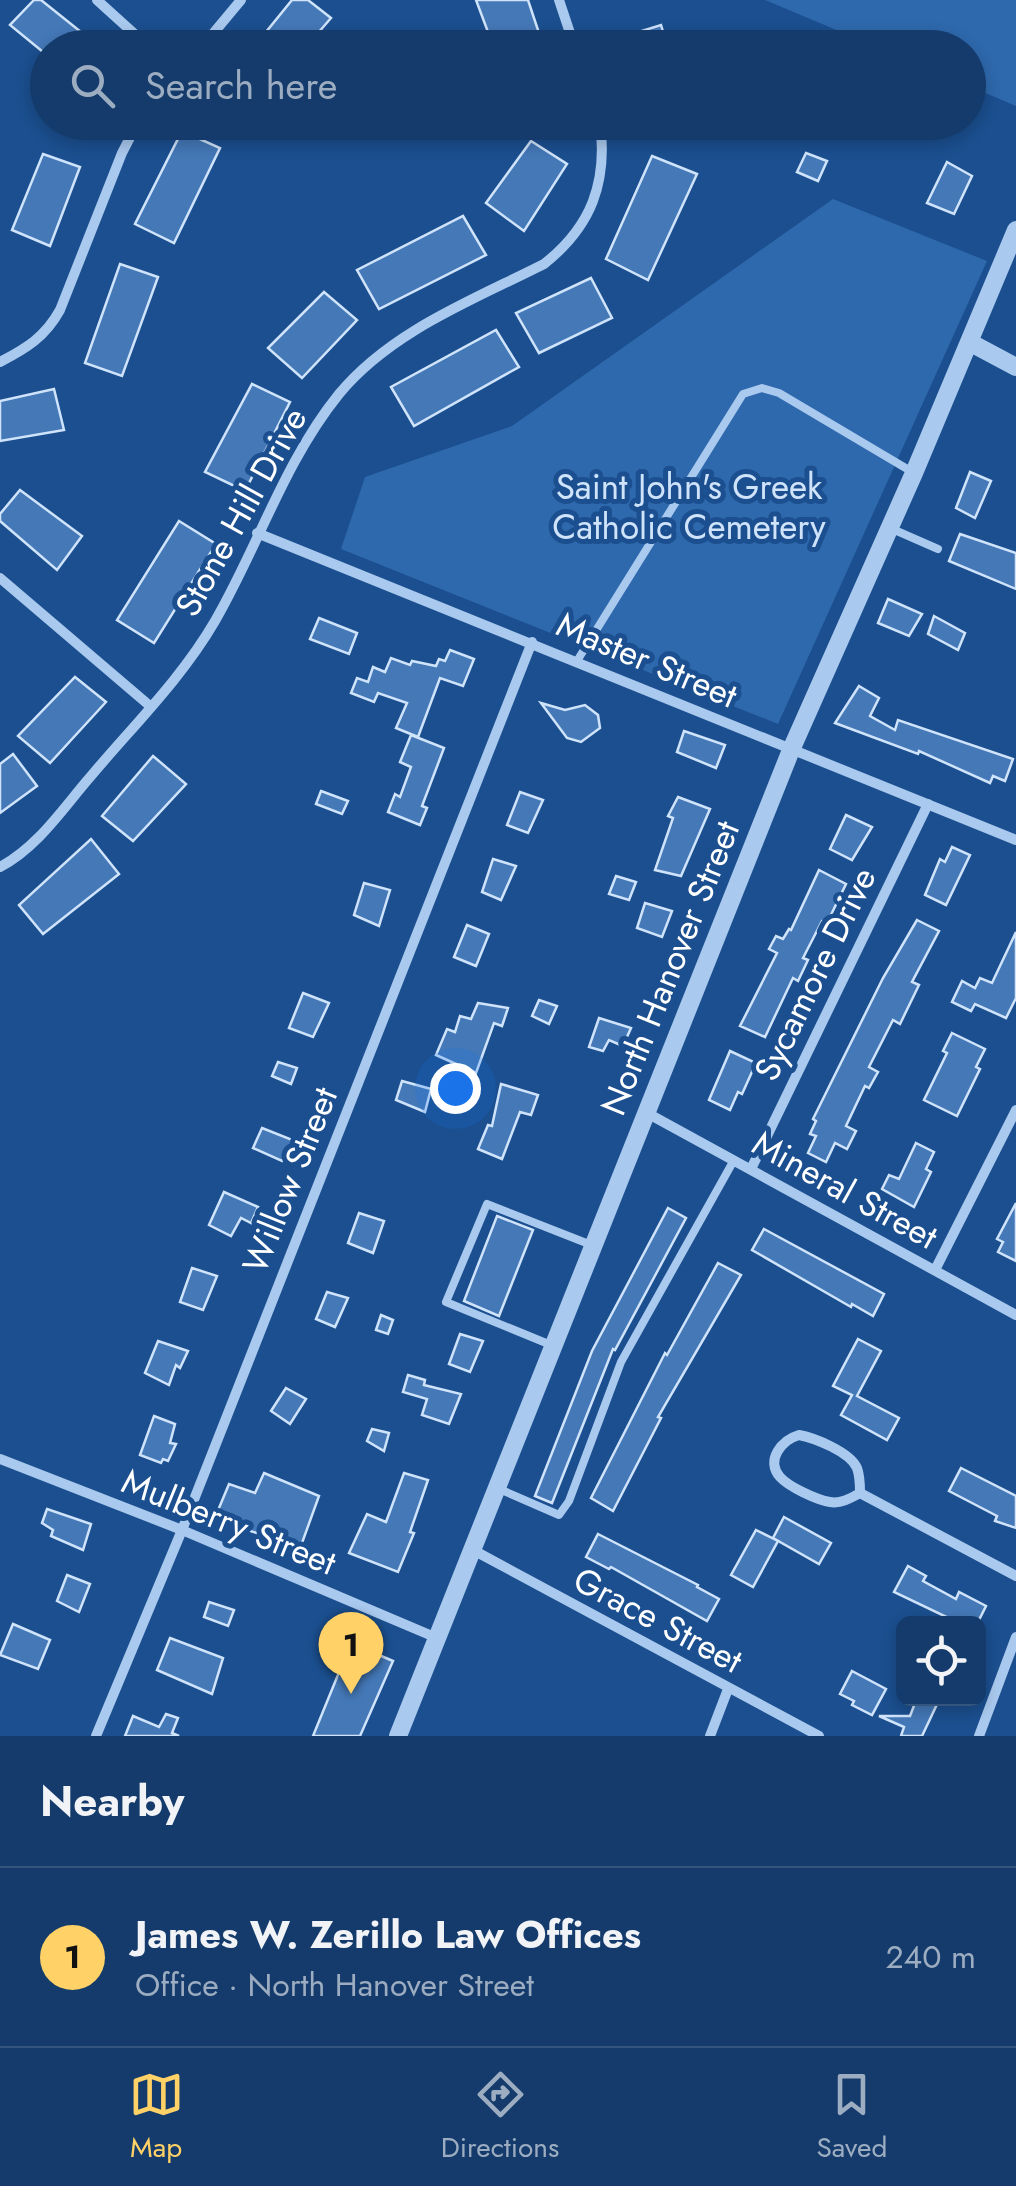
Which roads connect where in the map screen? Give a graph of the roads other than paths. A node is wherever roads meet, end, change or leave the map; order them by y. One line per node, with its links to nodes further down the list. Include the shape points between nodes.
1 (97, 0): 4 (street)
2 (241, 0): 5 (street)
3 (559, 0): 6 (street)
4 (130, 30)
5 (216, 30)
6 (569, 30)
7 (129, 140): 11 (street, via 48,331)
8 (601, 140): 15 (street, Stone Hill Drive, via 593,203 564,248 368,364 313,430)
9 (1016, 230): 10 (street, North Hanover Street)
10 (970, 342): 12 (street); 13 (street, North Hanover Street)
11 (0, 362)
12 (1016, 368)
13 (914, 473): 14 (street, North Hanover Street); 19 (lane, via 777,392 743,394)
14 (890, 528): 16 (lane); 21 (street, North Hanover Street)
15 (257, 533): 18 (street, Master Street); 20 (street, Stone Hill Drive, via 209,630)
16 (938, 549)
17 (0, 578): 20 (street)
18 (532, 642): 19 (street, Master Street); 36 (street, Willow Street)
19 (577, 661): 21 (street, Master Street)
20 (150, 706): 24 (street, Stone Hill Drive, via 36,841)
21 (791, 750): 22 (street, Master Street); 26 (street, North Hanover Street)
22 (928, 804): 23 (street, Master Street); 28 (street, Sycamore Drive)
23 (1016, 840)
24 (0, 867)
25 (1016, 1110): 30 (street)
26 (647, 1113): 27 (street, Mineral Street); 29 (street, North Hanover Street)
27 (734, 1160): 28 (street, Mineral Street); 34 (lane, via 621,1362 559,1515)
28 (751, 1168): 30 (street, Mineral Street)
29 (594, 1246): 32 (street, North Hanover Street); 32 (lane, via 487,1204 446,1302)
30 (935, 1270): 31 (street, Mineral Street)
31 (1016, 1316)
32 (554, 1346): 34 (street, North Hanover Street)
33 (0, 1459): 36 (street, Mulberry Street)
34 (498, 1488): 37 (street, North Hanover Street)
35 (860, 1493): 35 (street, via 852,1460 810,1437 781,1444 775,1456 780,1478 831,1502); 38 (street)
36 (182, 1530): 40 (street, Mulberry Street); 42 (street, Willow Street)
37 (473, 1550): 40 (street, North Hanover Street); 41 (street, Grace Street)
38 (1016, 1576)
39 (1016, 1637): 46 (street)
40 (437, 1638): 43 (street, North Hanover Street)
41 (728, 1688): 44 (street); 45 (street, Grace Street)
42 (96, 1736)
43 (398, 1736)
44 (710, 1736)
45 (819, 1736)
46 (979, 1736)

